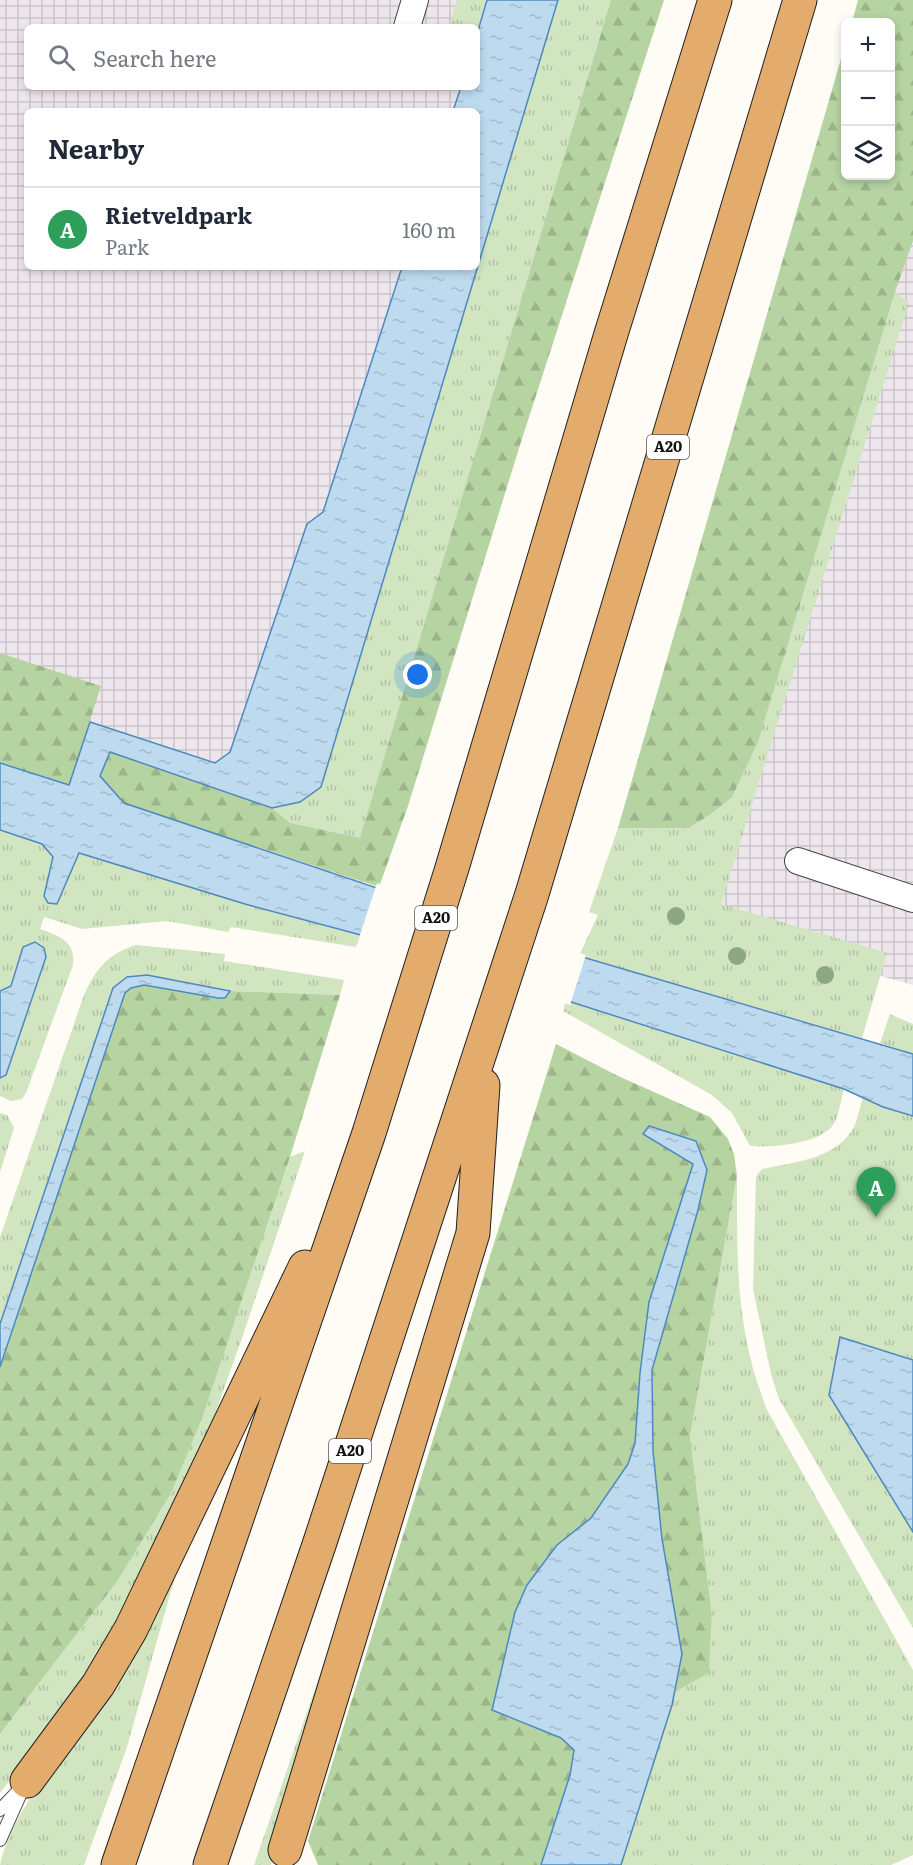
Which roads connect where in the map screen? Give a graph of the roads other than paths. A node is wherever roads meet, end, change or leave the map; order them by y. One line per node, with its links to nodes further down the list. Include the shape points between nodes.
1 (415, 0): 4 (street)
2 (715, 0): 8 (highway, A20)
3 (800, 0): 7 (highway, A20, via 532,894)
4 (408, 24)
5 (798, 861): 6 (street)
6 (913, 899)
7 (486, 1035): 12 (highway, A20, via 473,1233); 14 (highway, A20)
8 (369, 1133): 9 (highway, A20, via 131,1629 98,1685); 13 (highway, A20)
9 (27, 1781): 10 (lane, A20); 11 (lane, A20)
10 (0, 1810)
11 (0, 1840)
12 (285, 1857)
13 (118, 1865)
14 (210, 1865)

